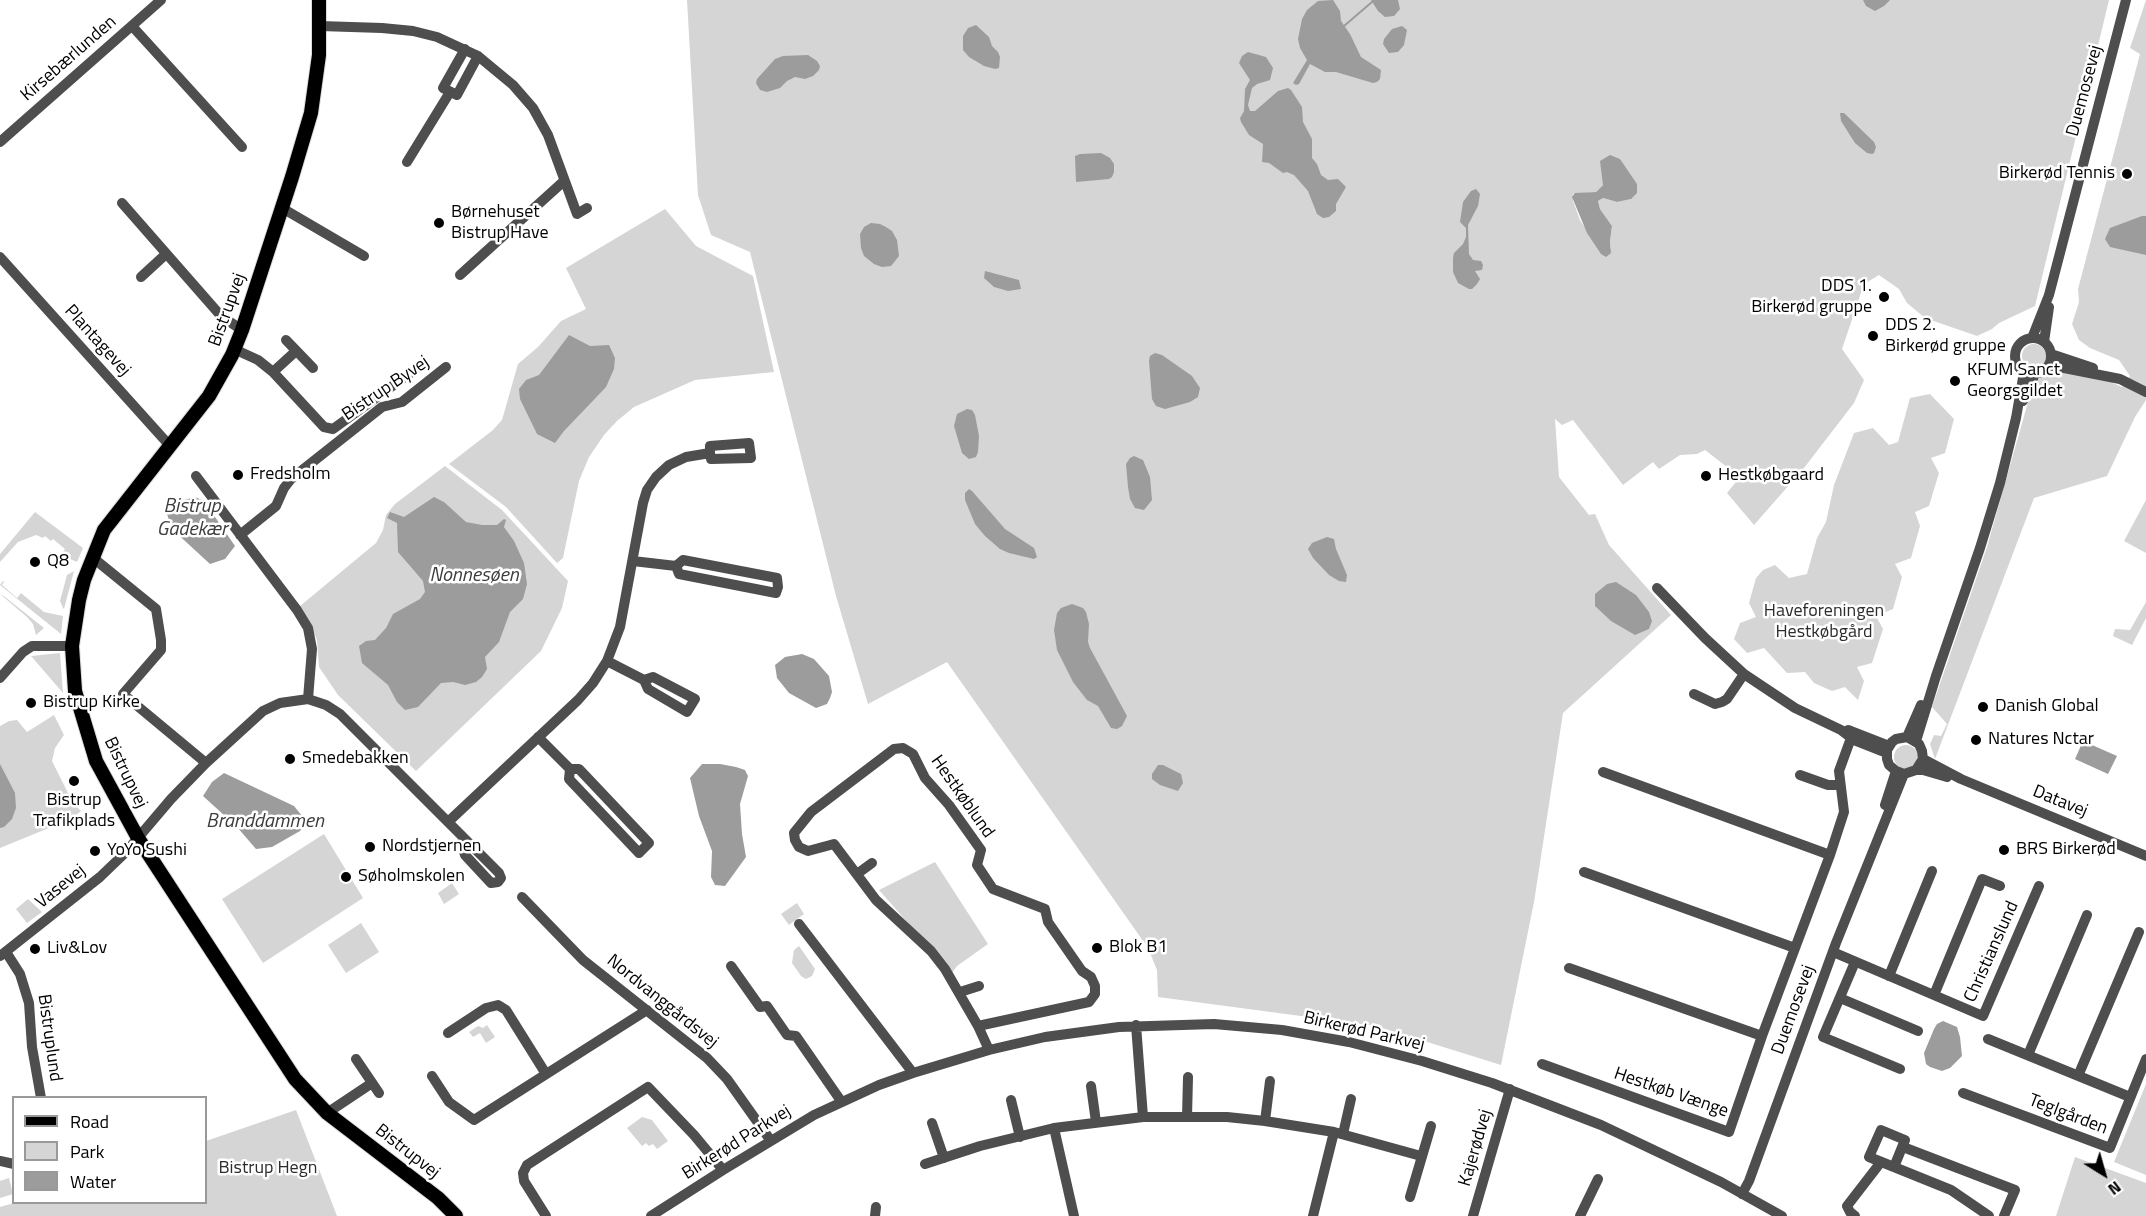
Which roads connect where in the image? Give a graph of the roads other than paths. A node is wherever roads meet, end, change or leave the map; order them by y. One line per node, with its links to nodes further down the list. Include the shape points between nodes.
1 (161, 0): 4 (street, Kirsebærlunden)
2 (319, 0): 5 (main road, Bistrupvej)
3 (2126, 0): 21 (street, Duemosevej)
4 (132, 26): 9 (street, Kirsebærlunden); 10 (street, Kirsebærlunden)
5 (320, 26): 6 (street, via 413,30); 14 (main road, Bistrupvej, via 311,113)
6 (465, 49): 7 (street); 8 (street, via 443,88)
7 (478, 56): 8 (street, via 457,95); 12 (street, via 513,85 532,108 548,135)
8 (450, 92): 11 (street)
9 (0, 142)
10 (242, 147)
11 (406, 162)
12 (564, 181): 15 (street, via 577,214); 19 (street)
13 (122, 203): 16 (street)
14 (282, 208): 17 (street); 22 (main road, Bistrupvej)
15 (587, 208)
16 (166, 254): 20 (street); 22 (street, via 221,316)
17 (364, 256)
18 (0, 257): 35 (street, Plantagevej)
19 (460, 275)
20 (141, 277)
21 (2049, 294): 23 (street, Duemosevej); 25 (street, Duemosevej)
22 (242, 330): 26 (main road, Bistrupvej)
23 (2032, 338): 25 (street); 33 (street, via 2021,344 2015,355 2019,367)
24 (286, 340): 27 (street)
25 (2044, 342): 28 (street)
26 (234, 349): 32 (street); 35 (main road, Bistrupvej, via 210,396)
27 (296, 351): 31 (street); 32 (street)
28 (2050, 359): 33 (street, via 2045,369); 34 (street, via 2104,371)
29 (420, 366): 32 (street, via 333,429 324,427)
30 (446, 367): 38 (street, Bistrup Byvej, via 402,402 381,407 291,479 276,506)
31 (313, 368)
32 (273, 372)
33 (2030, 373): 53 (street, via 1980,548)
34 (2146, 392)
35 (170, 446): 39 (main road, Bistrupvej, via 113,517)
36 (710, 453): 40 (street, via 686,457 656,477 643,503)
37 (196, 476): 38 (street)
38 (240, 535): 49 (street, via 308,628 312,649)
39 (92, 557): 43 (main road, Bistrupvej, via 79,600); 56 (street, via 156,609 161,650 123,694)
40 (633, 561): 41 (street); 44 (street, via 620,627)
41 (676, 566): 41 (street, via 679,574 776,593 777,578 683,560)
42 (1657, 588): 45 (street)
43 (72, 646): 46 (street, via 32,646); 65 (main road, Bistrupvej, via 75,691 96,761)
44 (607, 661): 47 (street); 51 (street, via 578,700)
45 (1744, 674): 48 (street, via 1722,702 1715,704); 50 (street, via 1795,708)
46 (0, 678)
47 (644, 680)
48 (1695, 694)
49 (308, 699): 56 (street, via 272,706); 64 (street, via 340,714)
50 (1841, 730): 52 (street); 54 (street, via 1852,731)
51 (538, 737): 57 (street); 64 (street)
52 (1851, 738): 54 (street); 63 (street, Hestkøb Vænge, via 1839,771)
53 (1911, 739): 54 (street, via 1896,739); 55 (street, via 1922,751)
54 (1888, 750): 60 (street, via 1889,765)
55 (1923, 759): 58 (street); 62 (street, Datavej)
56 (206, 763): 65 (street)
57 (570, 769): 57 (street, via 568,779 639,853 649,843 579,769)
58 (1916, 770): 60 (street); 62 (street, Datavej)
59 (1603, 772): 67 (street)
60 (1900, 772): 80 (street, Duemosevej)
61 (1800, 775): 63 (street)
62 (1961, 779): 68 (street, Datavej)
63 (1840, 785): 67 (street, Hestkøb Vænge, via 1844,812)
64 (448, 822): 66 (street)
65 (138, 838): 81 (street, Vasevej, via 100,877); 119 (main road, Bistrupvej, via 295,1079)
66 (463, 838)
67 (1830, 855): 79 (street, Hestkøb Vænge)
68 (2146, 856)
69 (872, 863): 72 (street)
70 (1932, 871): 85 (street)
71 (1584, 872): 79 (street)
72 (857, 874): 87 (street, Hestkøblund, via 891,916 931,951); 91 (street, Hestkøblund, via 834,844 808,851 799,847 794,833 811,812 857,775 894,749 903,748 913,754 925,778 981,850 977,865 993,889 1045,909 1048,922 1095,986 1089,1002)
73 (2000, 886): 88 (street, Christianslund, via 1982,879)
74 (2039, 886): 88 (street, Christianslund, via 1983,1017)
75 (522, 897): 90 (street, Nordvanggårdsvej, via 583,960)
76 (2087, 915): 98 (street)
77 (799, 924): 103 (street)
78 (2139, 932): 106 (street)
79 (1795, 948): 95 (street, Hestkøb Vænge)
80 (1833, 952): 82 (street, Christianslund); 138 (street, Duemosevej)
81 (3, 954): 114 (street, Bistruplund, via 20,974 29,1003)
82 (1855, 962): 85 (street, Christianslund); 89 (street)
83 (731, 966): 118 (street, via 760,1007 766,1005 787,1035 796,1036)
84 (1569, 968): 95 (street)
85 (1889, 976): 88 (street, Christianslund)
86 (979, 986): 87 (street)
87 (960, 992): 91 (street, Hestkøblund)
88 (1934, 995)
89 (1840, 998): 93 (street); 102 (street, via 1823,1037)
90 (647, 1010): 104 (street); 129 (street, Nordvanggårdsvej, via 727,1078)
91 (978, 1026): 97 (street, Hestkøblund)
92 (1136, 1026): 97 (street, Birkerød Parkvej, via 1045,1037); 111 (street, Birkerød Parkvej, via 1214,1024 1282,1030 1422,1061); 120 (street)
93 (1918, 1031)
94 (448, 1033): 104 (street, via 486,1008 498,1005 506,1010)
95 (1762, 1036): 101 (street, Hestkøb Vænge, via 1729,1132)
96 (1988, 1039): 98 (street)
97 (989, 1050): 103 (street, Birkerød Parkvej)
98 (2028, 1055): 106 (street)
99 (356, 1059): 109 (street)
100 (2146, 1059): 115 (street, Teglgården)
101 (1542, 1064)
102 (1900, 1069)
103 (913, 1072): 118 (street, Birkerød Parkvej)
104 (546, 1074): 105 (street, via 474,1120 449,1102)
105 (432, 1076)
106 (2078, 1076): 115 (street)
107 (1188, 1077): 121 (street)
108 (1270, 1081): 122 (street)
109 (372, 1083): 113 (street); 119 (street)
110 (1091, 1086): 123 (street)
111 (1510, 1089): 138 (street, Birkerød Parkvej, via 1601,1125); 145 (street, Kajerødvej)
112 (1963, 1093): 115 (street, Teglgården, via 2110,1148)
113 (379, 1094)
114 (41, 1096)
115 (2130, 1097)
116 (1351, 1099): 127 (street)
117 (1011, 1100): 128 (street)
118 (841, 1101): 129 (street, Birkerød Parkvej)
119 (327, 1113): 140 (main road, Bistrupvej)
120 (1143, 1117): 121 (street); 123 (street)
121 (1187, 1117): 122 (street)
122 (1265, 1121): 127 (street)
123 (1096, 1122): 126 (street)
124 (932, 1123): 132 (street)
125 (1431, 1126): 131 (street)
126 (1054, 1128): 128 (street); 143 (street)
127 (1338, 1133): 131 (street); 144 (street)
128 (1020, 1137): 132 (street)
129 (771, 1141): 136 (street, Birkerød Parkvej)
130 (1903, 1147): 133 (street, via 1905,1140 1881,1130 1869,1157); 135 (street); 150 (street, via 2015,1190)
131 (1421, 1156): 139 (street)
132 (944, 1158): 134 (street)
133 (1881, 1162): 135 (street); 148 (street, via 1847,1206)
134 (925, 1164)
135 (1894, 1167): 149 (street, via 1951,1190)
136 (723, 1170): 141 (street, via 648,1087 527,1165 524,1181); 142 (street, Birkerød Parkvej)
137 (1598, 1179): 146 (street)
138 (1742, 1194): 147 (street, Birkerød Parkvej)
139 (1410, 1197)
140 (456, 1216)
141 (546, 1216)
142 (651, 1216)
143 (1074, 1216)
144 (1314, 1216)
145 (1473, 1216)
146 (1580, 1216)
147 (1782, 1216)
148 (1855, 1216)
149 (1989, 1216)
150 (2004, 1216)

